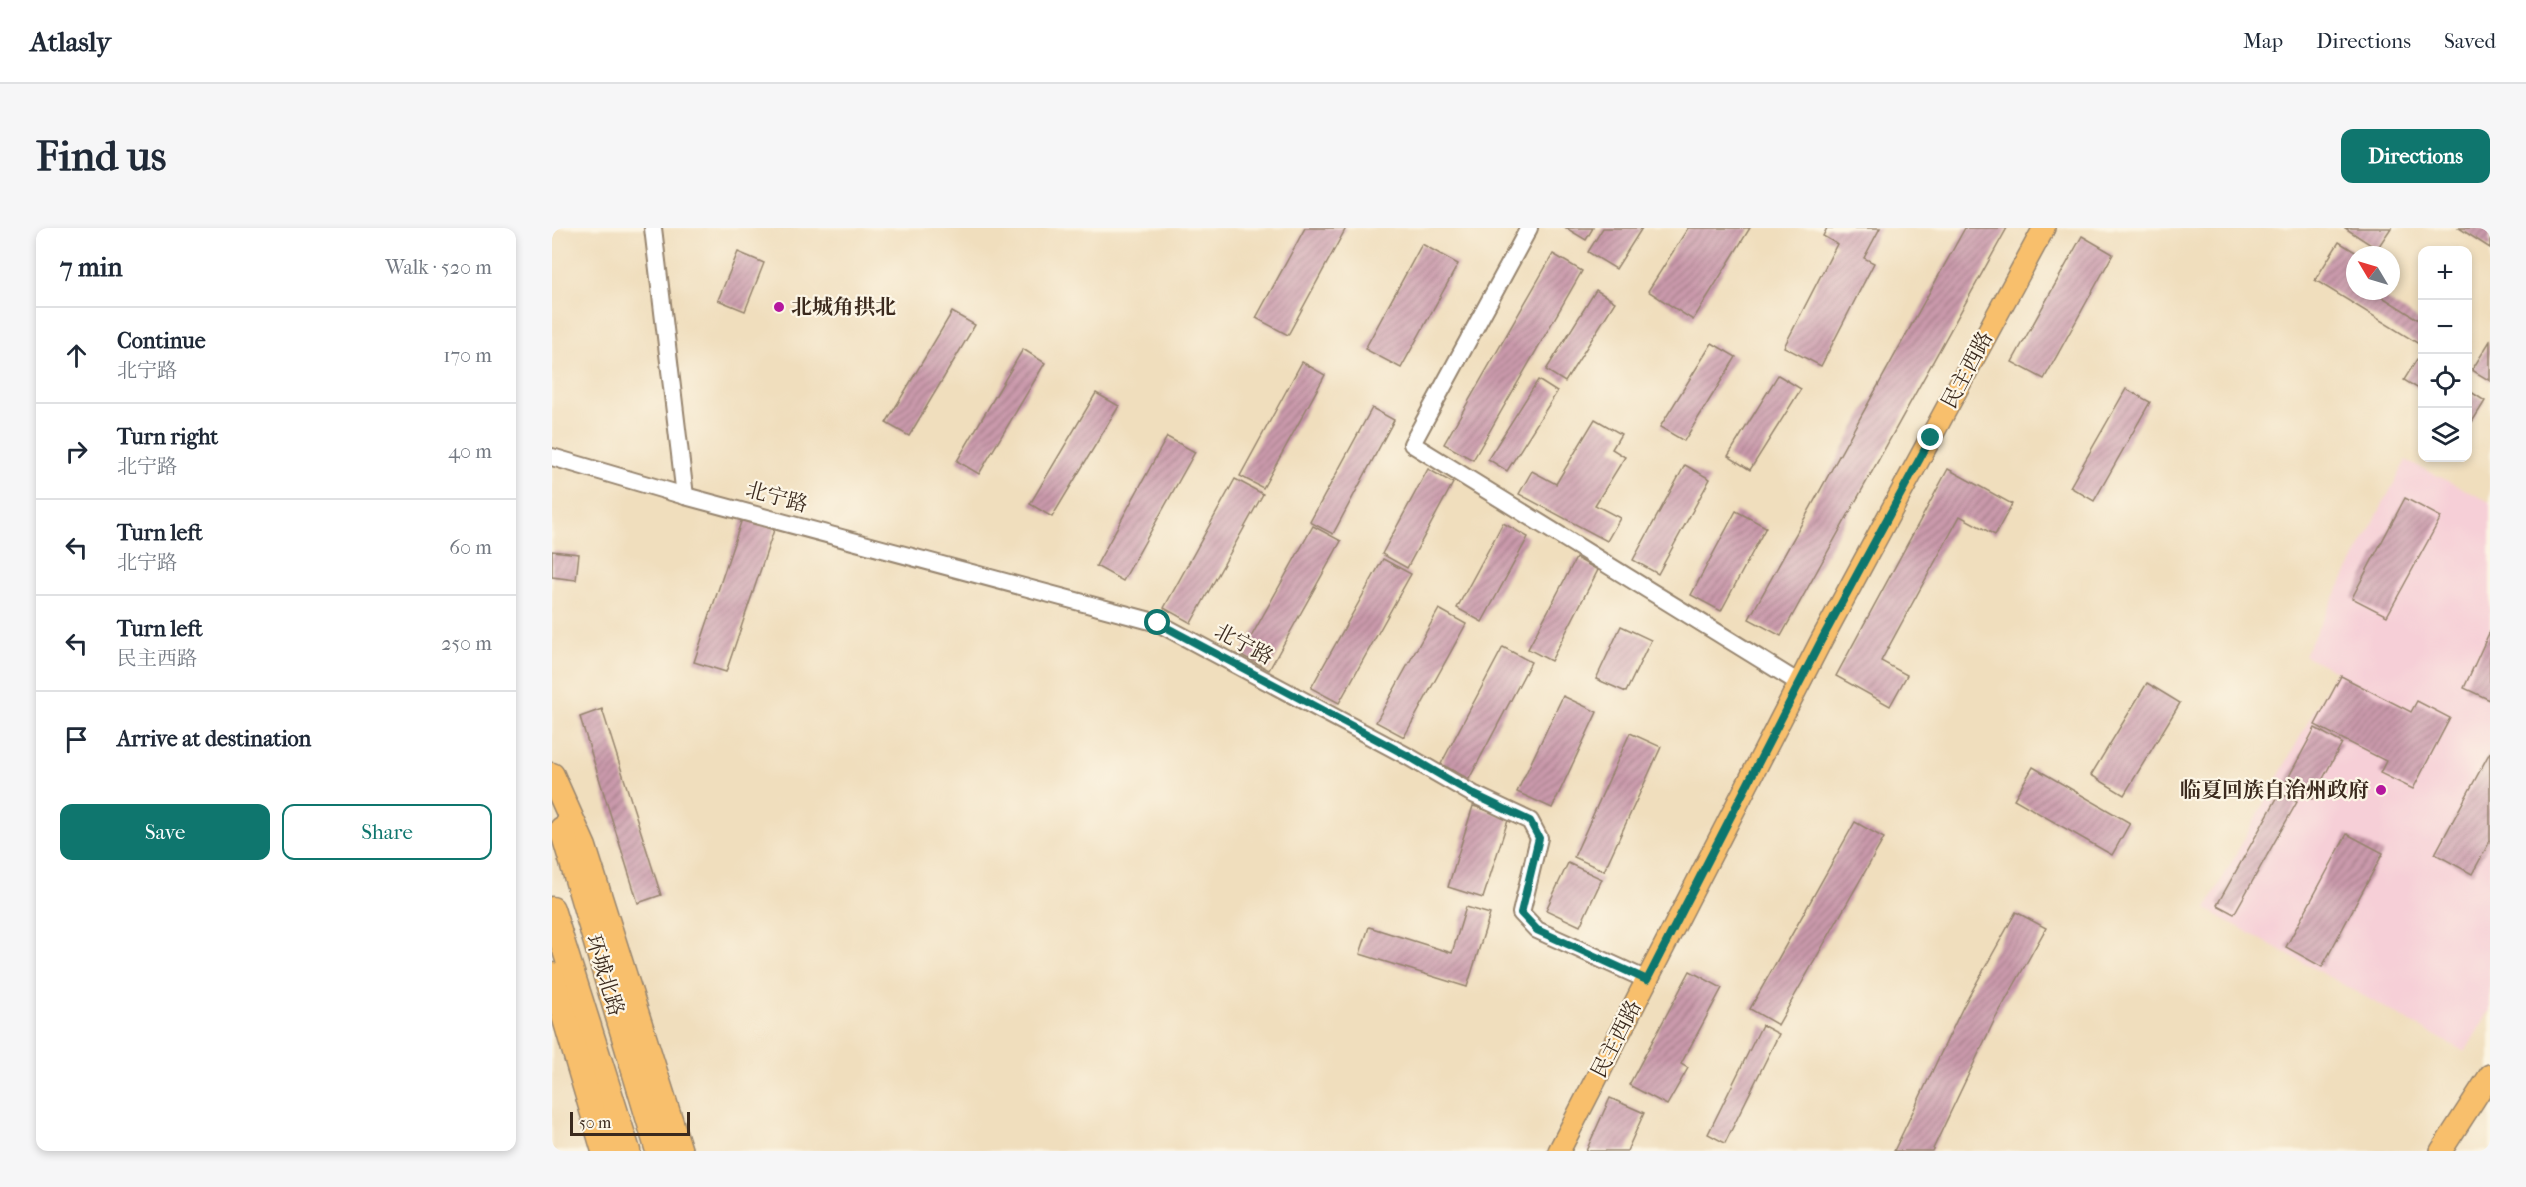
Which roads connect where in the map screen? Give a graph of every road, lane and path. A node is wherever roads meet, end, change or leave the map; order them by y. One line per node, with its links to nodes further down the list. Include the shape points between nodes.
1 (653, 228): 5 (street)
2 (1529, 228): 6 (street, via 1412,444)
3 (2044, 228): 6 (main road, 民主西路)
4 (552, 457): 5 (street, 北宁路)
5 (685, 496): 11 (street, 北宁路, via 1158,623 1530,821 1539,838 1521,913 1537,930)
6 (1799, 683): 11 (main road, 民主西路)
7 (552, 775): 16 (highway, via 584,847)
8 (552, 798): 15 (highway, 环城北路)
9 (552, 909): 14 (highway, 环城北路)
10 (552, 975): 13 (highway)
11 (1647, 980): 17 (main road, 民主西路)
12 (2490, 1075): 18 (main road)
13 (604, 1151)
14 (628, 1151)
15 (658, 1151)
16 (680, 1151)
17 (1559, 1151)
18 (2441, 1151)

